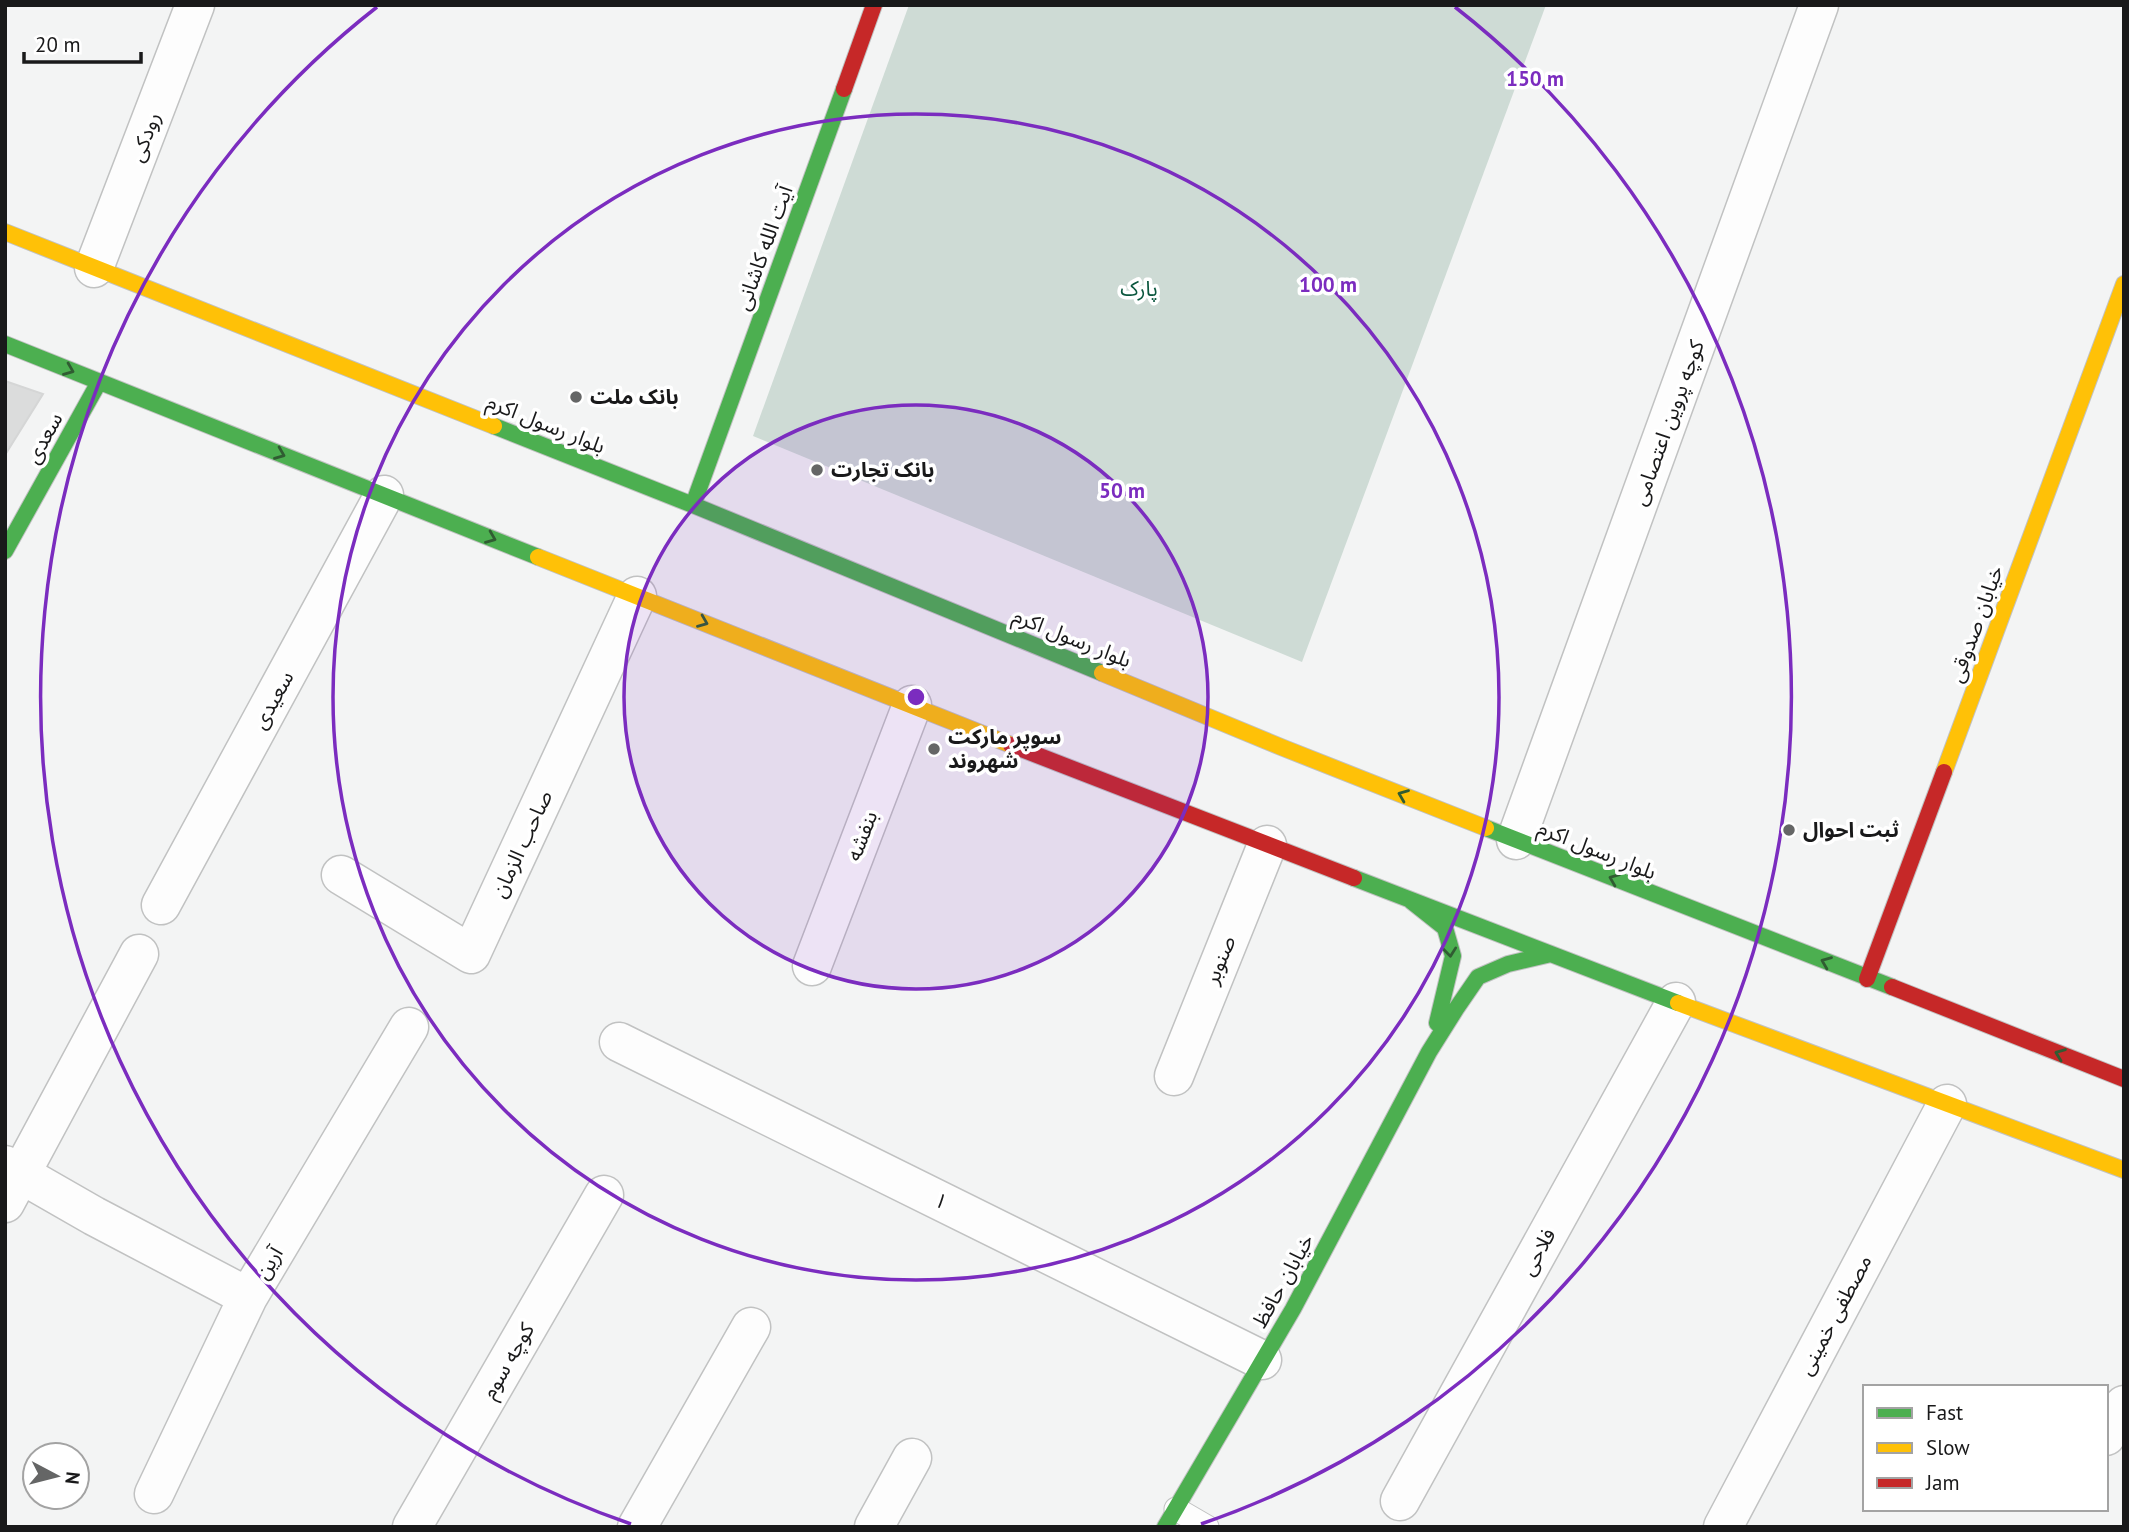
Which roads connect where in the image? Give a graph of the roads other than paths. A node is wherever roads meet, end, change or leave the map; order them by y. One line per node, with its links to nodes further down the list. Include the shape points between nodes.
1 (195, 5): 5 (street, رودکی)
2 (874, 5): 10 (main road, آیت الله کاشانی)
3 (1819, 5): 14 (street, کوچه پروین اعتصامی)
4 (5, 232): 5 (main road, بلوار رسول اکرم)
5 (94, 268): 10 (main road, بلوار رسول اکرم)
6 (2120, 303): 22 (main road, خیابان صدوقی)
7 (5, 344): 8 (main road, one-way to 8)
8 (99, 382): 9 (main road, one-way to 9); 11 (main road, سعدی)
9 (384, 495): 12 (main road, one-way to 12); 18 (street, سعیدی)
10 (693, 505): 14 (main road, بلوار رسول اکرم, one-way to 10)
11 (5, 551)
12 (637, 596): 13 (main road, one-way to 13); 16 (street, صاحب الزمان, via 471,954)
13 (912, 705): 15 (main road); 21 (street, بنفشه)
14 (1516, 840): 22 (main road, بلوار رسول اکرم, one-way to 14)
15 (1267, 845): 17 (main road); 27 (street, صنوبر)
16 (341, 875)
17 (1411, 901): 20 (main road); 26 (main road, one-way to 26, via 1445,928 1453,956)
18 (161, 905)
19 (139, 954): 31 (street)
20 (1551, 954): 23 (main road); 26 (main road, via 1478,977)
21 (812, 966)
22 (1867, 979): 28 (main road, بلوار رسول اکرم, one-way to 22)
23 (1676, 1002): 29 (main road); 40 (street, فلاحی)
24 (409, 1027): 33 (street, آرین)
25 (619, 1042): 35 (street, ۱)
26 (1429, 1052): 35 (main road, خیابان حافظ)
27 (1174, 1076)
28 (2124, 1079)
29 (1947, 1104): 30 (main road); 46 (street, مصطفی خمینی)
30 (2124, 1170)
31 (10, 1181): 33 (street, آرین, via 94,1216)
32 (604, 1195): 42 (street, کوچه سوم)
33 (248, 1297): 39 (street)
34 (751, 1327): 43 (street)
35 (1262, 1360): 41 (main road, خیابان حافظ)
36 (2124, 1405): 37 (street)
37 (2108, 1433)
38 (912, 1458): 44 (street)
39 (154, 1494)
40 (1400, 1501)
41 (1170, 1518): 45 (lane)
42 (412, 1527)
43 (637, 1527)
44 (874, 1527)
45 (1207, 1527)
46 (1723, 1527)

